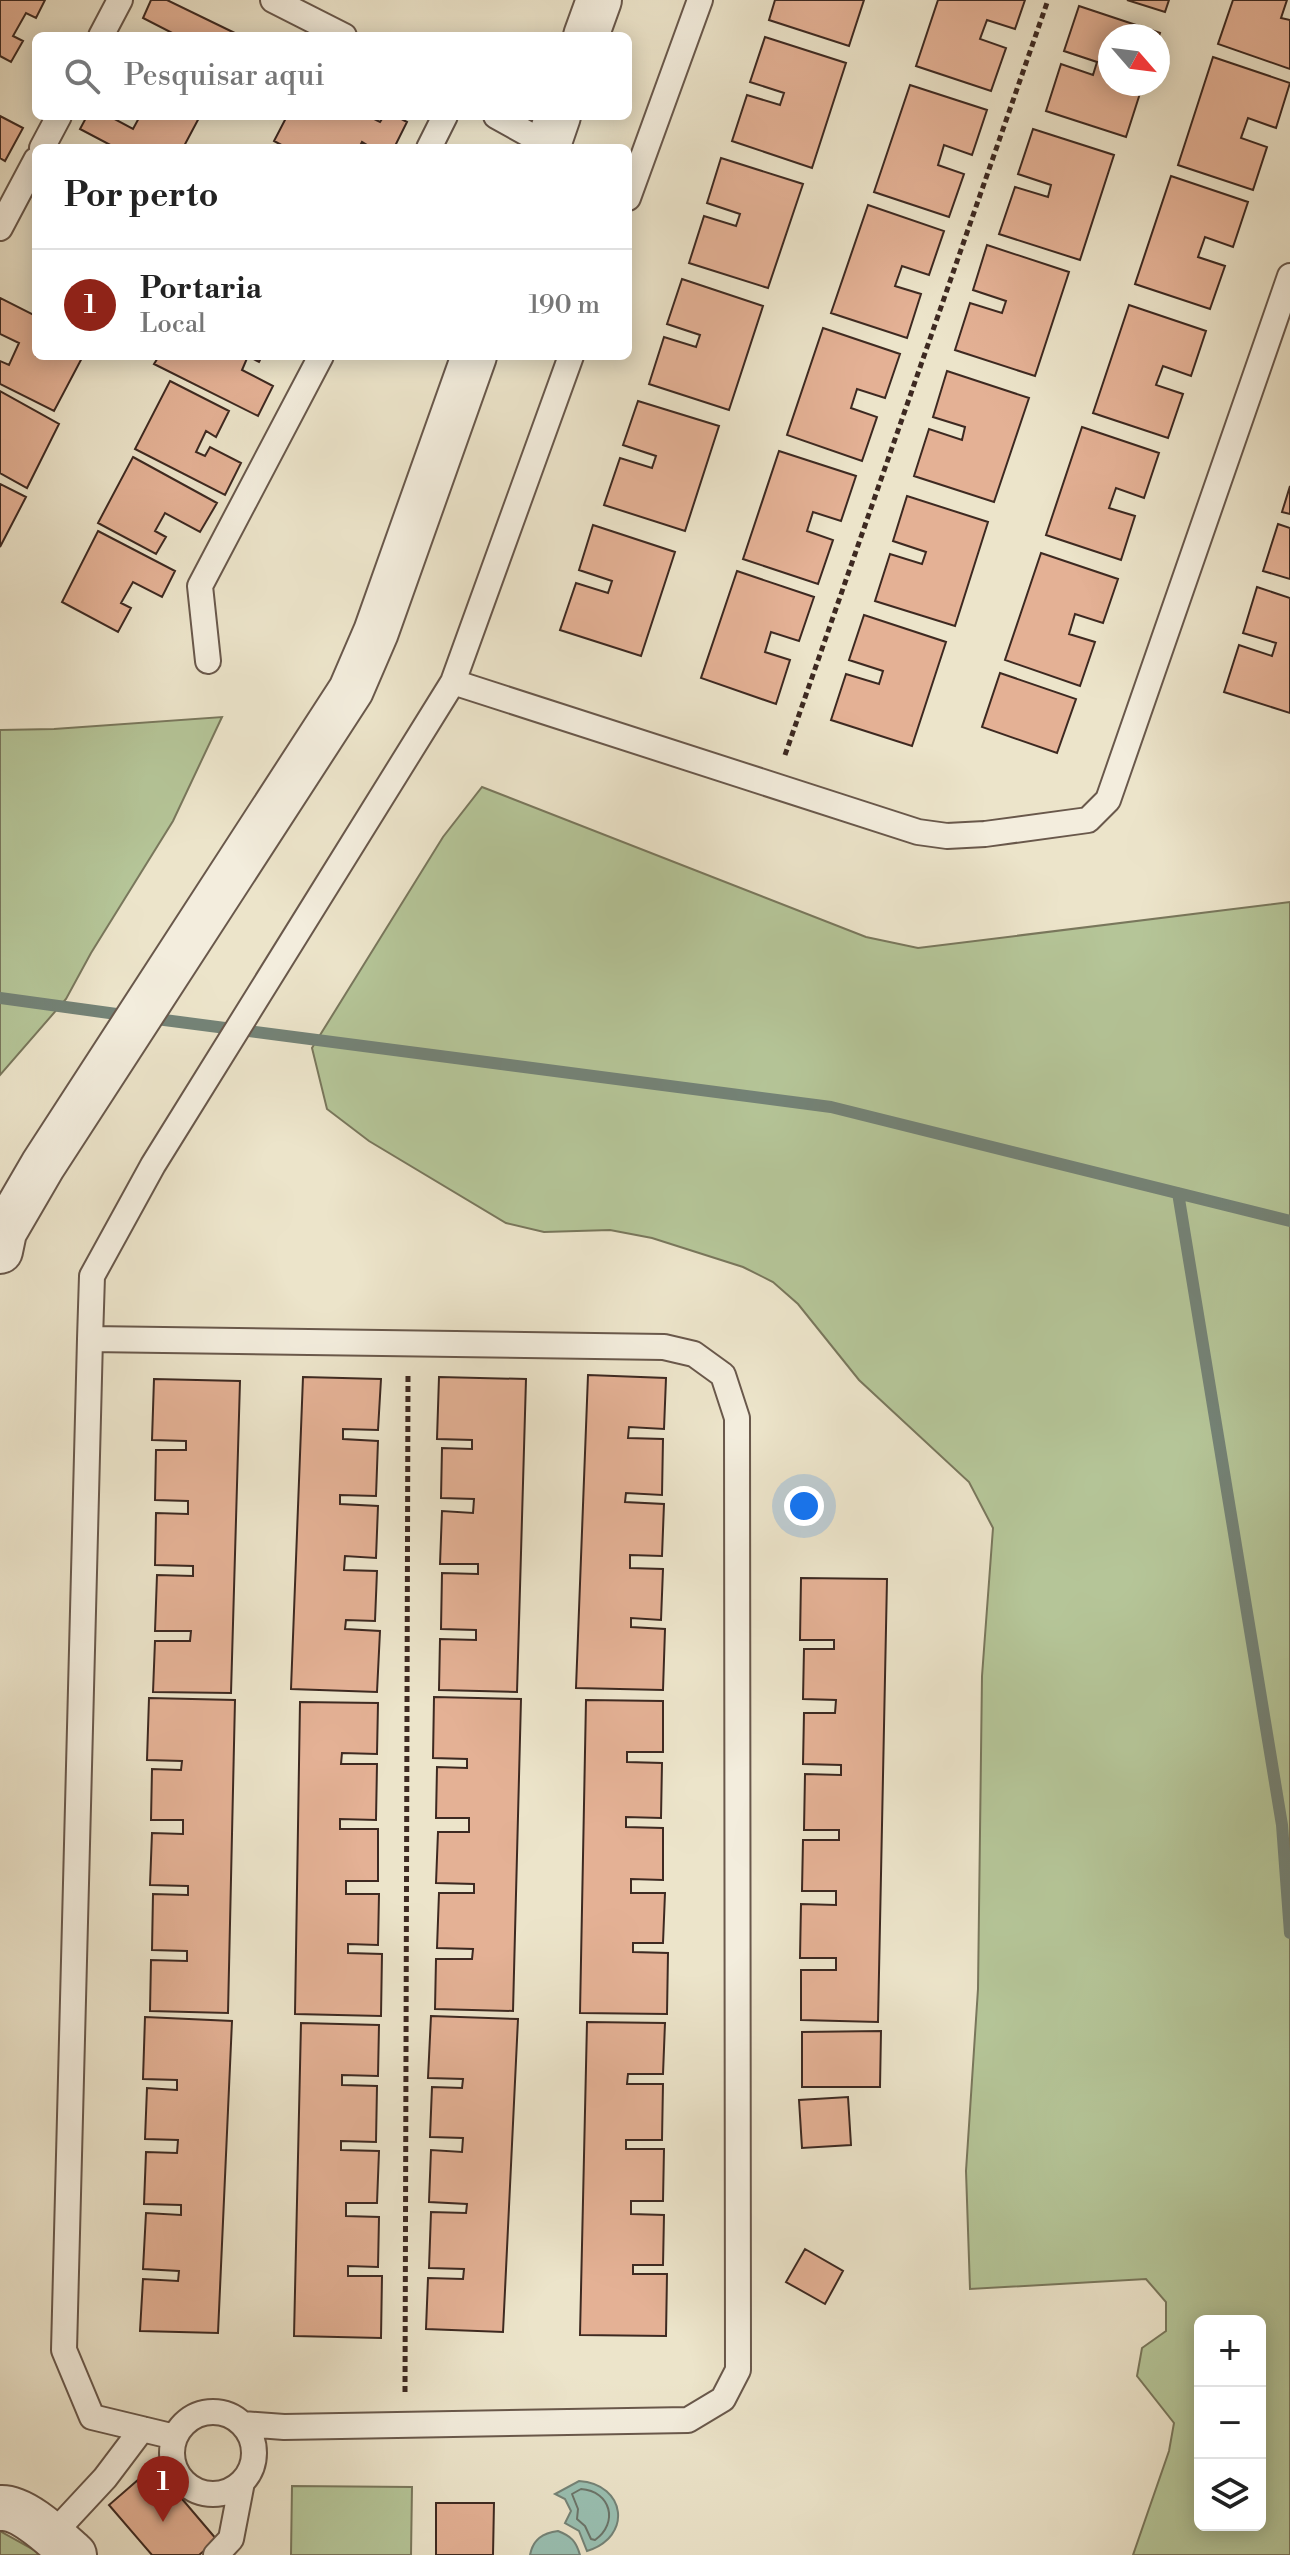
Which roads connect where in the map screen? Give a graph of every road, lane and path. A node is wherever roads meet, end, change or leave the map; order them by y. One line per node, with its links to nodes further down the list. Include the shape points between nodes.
1 (120, 0): 6 (lane)
2 (273, 0): 7 (lane)
3 (599, 0): 8 (street)
4 (700, 0): 16 (lane)
5 (1048, 0): 24 (path)
6 (103, 32)
7 (336, 32)
8 (587, 32)
9 (57, 120): 13 (lane)
10 (443, 120): 14 (lane)
11 (507, 120): 12 (lane)
12 (551, 136)
13 (44, 144)
14 (431, 144)
15 (32, 168): 17 (lane)
16 (632, 187)
17 (0, 228)
18 (1290, 276): 24 (lane, via 1108,800 1088,820 947,836 918,832)
19 (319, 360): 22 (lane, via 200,586)
20 (473, 360): 25 (street, via 351,690 43,1165 4,1232)
21 (570, 360): 23 (lane)
22 (208, 661)
23 (453, 682): 24 (lane); 26 (lane, via 153,1165 92,1276)
24 (775, 786)
25 (0, 1251)
26 (90, 1339): 27 (lane); 30 (lane, via 64,2350 92,2417)
27 (409, 1345): 29 (path); 29 (lane, via 664,1347 694,1354 723,1375 737,1418 738,2370 723,2399 688,2420)
28 (243, 2424): 29 (lane); 31 (lane, via 229,2415 198,2415); 32 (lane, via 254,2453)
29 (405, 2425)
30 (142, 2429): 31 (lane); 34 (lane)
31 (175, 2437): 32 (lane, via 175,2469 197,2491 213,2495)
32 (242, 2482): 35 (lane, via 231,2539)
33 (4, 2496): 34 (street)
34 (63, 2545)
35 (216, 2555)

